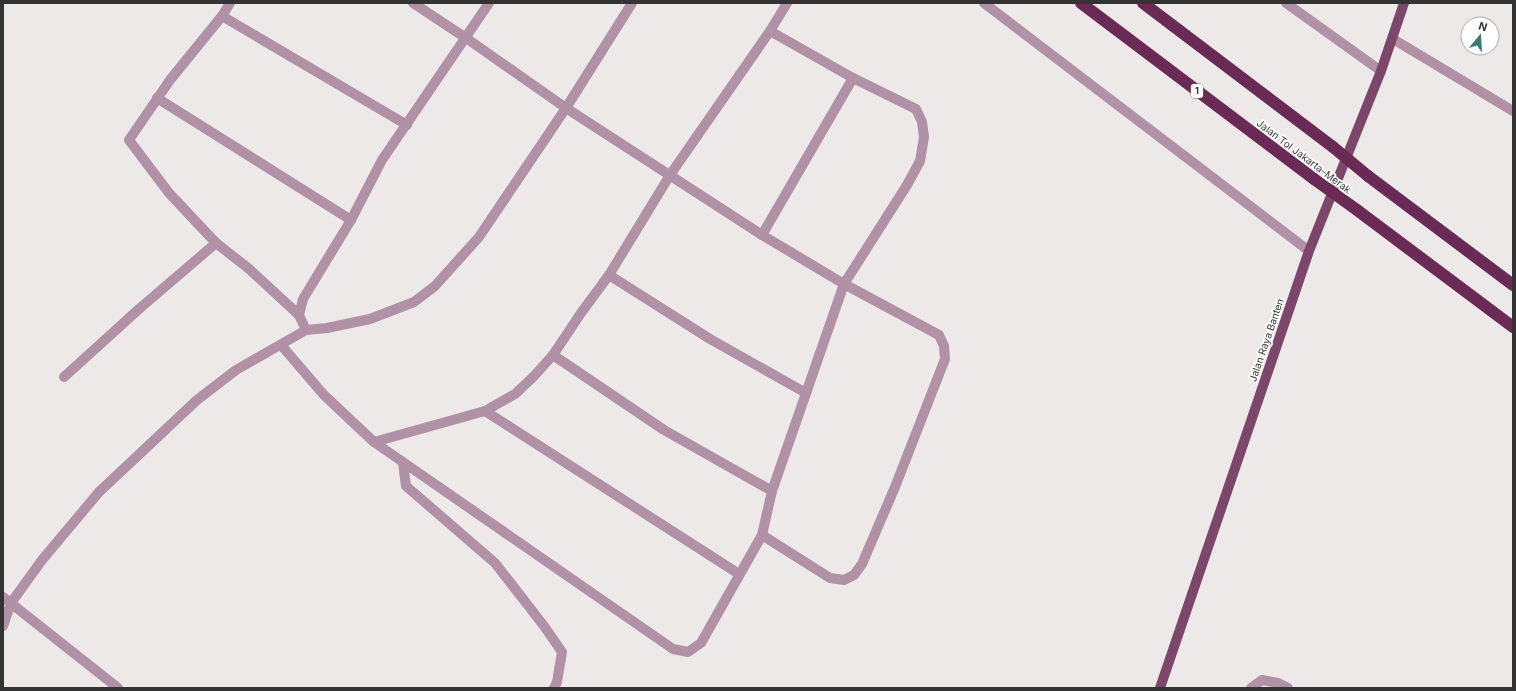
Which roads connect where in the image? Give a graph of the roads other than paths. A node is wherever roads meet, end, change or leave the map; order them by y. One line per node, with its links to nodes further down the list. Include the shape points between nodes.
1 (230, 3): 11 (street)
2 (413, 3): 13 (street)
3 (489, 3): 13 (street)
4 (632, 3): 18 (street)
5 (787, 3): 12 (street)
6 (984, 3): 25 (street)
7 (1081, 3): 30 (highway, Jalan Tol Jakarta–Merak / 1, bridge)
8 (1143, 3): 28 (highway, bridge)
9 (1286, 3): 15 (street)
10 (1404, 3): 14 (main road, Jalan Raya Banten)
11 (222, 16): 17 (street); 20 (street)
12 (770, 31): 16 (street); 21 (street)
13 (466, 38): 18 (street); 20 (street)
14 (1393, 39): 15 (main road, Jalan Raya Banten); 19 (street)
15 (1381, 71): 25 (main road, Jalan Raya Banten)
16 (853, 78): 23 (street); 27 (street, via 916,109 922,122 924,137 920,161 907,185)
17 (157, 98): 22 (street); 24 (street, via 129,140 169,194)
18 (566, 108): 21 (street); 31 (street, via 478,237 435,286 414,302 370,319)
19 (1513, 111)
20 (407, 124): 22 (street, via 382,160)
21 (670, 176): 23 (street); 26 (street)
22 (351, 220): 29 (street, via 303,299)
23 (762, 234): 27 (street)
24 (216, 243): 29 (street, via 248,268); 34 (street)
25 (1309, 251): 46 (main road, Jalan Raya Banten)
26 (609, 275): 33 (street); 35 (street, via 710,339)
27 (844, 284): 35 (street); 40 (street, via 939,335 944,346 945,359 895,487 862,564 854,575 844,580 830,578)
28 (1513, 285)
29 (299, 315): 31 (street)
30 (1513, 327)
31 (306, 330): 32 (street)
32 (281, 345): 37 (street, via 324,395); 42 (street, via 236,370 197,400 99,492)
33 (554, 355): 36 (street, via 515,394); 39 (street, via 664,430)
34 (64, 377)
35 (806, 393): 39 (street)
36 (485, 411): 37 (street); 41 (street)
37 (374, 442): 38 (street)
38 (403, 462): 41 (street, via 673,650 688,652 701,644); 45 (street, via 406,486 495,563 562,652)
39 (772, 491): 40 (street)
40 (762, 535): 41 (street)
41 (739, 574)
42 (7, 600): 43 (street); 44 (street)
43 (3, 626)
44 (118, 688)
45 (554, 688)
46 (1160, 688)
47 (1251, 688): 48 (street, via 1262,680)
48 (1288, 688)

